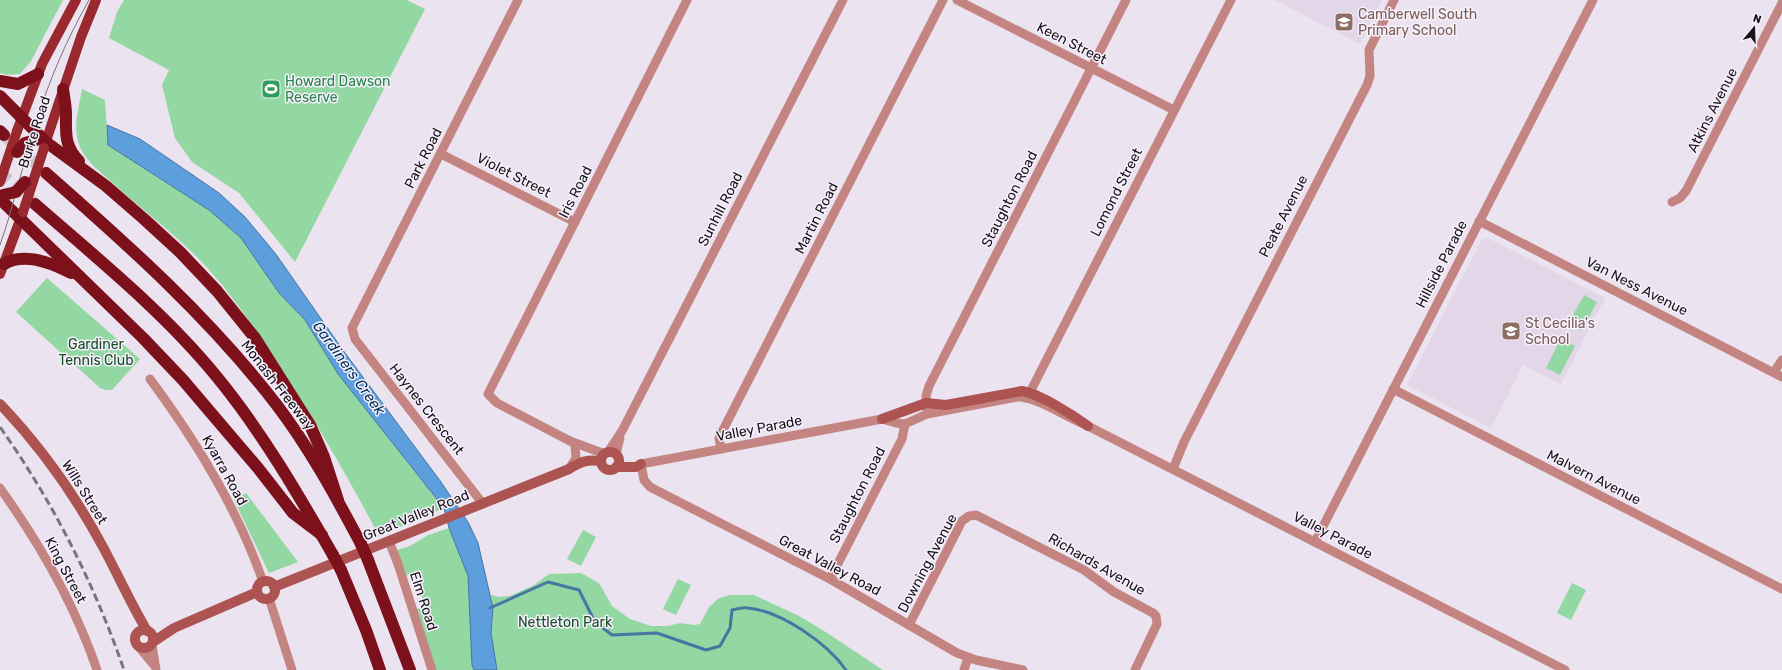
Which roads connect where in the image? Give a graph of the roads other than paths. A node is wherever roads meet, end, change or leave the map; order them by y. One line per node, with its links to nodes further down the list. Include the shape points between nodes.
1 (76, 0): 14 (main road, Burke Road)
2 (96, 0): 16 (main road, Burke Road)
3 (518, 0): 21 (street, Park Road)
4 (687, 0): 31 (street, Iris Road)
5 (843, 0): 49 (street, Sunhill Road)
6 (943, 0): 48 (street, Martin Road, via 724,428 720,438)
7 (957, 0): 13 (street, Keen Street)
8 (1126, 0): 13 (street, Staughton Road)
9 (1231, 0): 18 (street, Lomond Street)
10 (1394, 0): 52 (street, Peate Avenue, via 1369,50 1370,76 1367,85)
11 (1593, 0): 30 (street, Hillside Parade)
12 (1782, 3): 27 (street, Atkins Avenue, via 1686,191)
13 (1092, 68): 18 (street, Keen Street); 41 (street, Staughton Road, via 929,386)
14 (38, 74): 15 (highway, via 18,84); 19 (main road, Burke Road)
15 (0, 80)
16 (63, 89): 20 (main road, Burke Road); 25 (highway, via 68,145 77,158)
17 (0, 96): 19 (highway)
18 (1174, 110): 39 (street, Lomond Street)
19 (20, 120): 20 (highway); 22 (main road, Burke Road, bridge)
20 (42, 143): 22 (highway, bridge, via 28,141 23,144); 23 (main road, Burke Road, bridge); 25 (highway)
21 (441, 154): 31 (street, Violet Street); 34 (street, Park Road)
22 (5, 166): 24 (main road, Burke Road, bridge)
23 (41, 171): 26 (highway, bridge, via 18,191); 29 (main road, Burke Road, bridge); 55 (highway, Monash Freeway, via 202,316 277,405)
24 (0, 182)
25 (106, 186): 55 (highway, via 199,270 254,338 310,425)
26 (1, 196): 29 (highway)
27 (1672, 202)
28 (36, 204): 58 (highway, via 134,291 216,376 255,426)
29 (22, 216): 32 (main road, Burke Road); 33 (highway)
30 (1479, 221): 36 (street, Van Ness Avenue); 38 (street, Hillside Parade)
31 (575, 222): 40 (street, Iris Road, via 489,391)
32 (2, 269): 33 (highway, via 18,259 39,260 56,265)
33 (83, 279): 58 (highway, via 183,380 254,462 293,513)
34 (352, 328): 56 (street, Haynes Crescent, via 355,339)
35 (1782, 360): 36 (street)
36 (1778, 374)
37 (150, 379): 62 (street, Kyarra Road, via 181,421 210,469 240,527)
38 (1393, 389): 60 (street, Hillside Parade); 64 (street, Malvern Avenue)
39 (1028, 395): 41 (street, Valley Parade, via 1022,391 946,405); 43 (street, Valley Parade); 46 (street, Valley Parade, via 1076,417)
40 (489, 396): 47 (street, Valley Parade, via 497,403)
41 (926, 403): 43 (street, Staughton Road); 44 (street, Valley Parade)
42 (0, 404): 67 (street, Wills Street, via 34,441 65,485 102,546)
43 (927, 414): 45 (street, Valley Parade)
44 (882, 420): 45 (street, Valley Parade); 48 (street, Valley Parade)
45 (905, 424): 61 (street, Staughton Road, via 902,439)
46 (1088, 426): 52 (street, Valley Parade)
47 (573, 443): 49 (street, Valley Parade, via 590,456); 53 (street, via 576,458)
48 (721, 449): 50 (street, Valley Parade)
49 (607, 457): 50 (street, Valley Parade); 51 (street, via 619,462); 51 (street, Valley Parade, via 609,470); 53 (street, Great Valley Road, via 588,460)
50 (642, 464): 51 (street, Valley Parade, via 636,467); 61 (street, Great Valley Road, via 644,480 650,487)
51 (616, 467)
52 (1170, 467): 60 (street, Valley Parade)
53 (569, 469): 56 (street, Great Valley Road)
54 (0, 488): 76 (street, King Street, via 33,536 56,576)
55 (338, 500): 79 (highway, Monash Freeway, bridge, via 368,560)
56 (483, 504): 59 (street, Great Valley Road)
57 (969, 516): 68 (street, Downing Avenue, via 962,521); 84 (street, Richards Avenue, via 981,517 1084,570 1114,592 1153,613 1157,619 1156,627)
58 (322, 535): 78 (highway, bridge, via 341,570)
59 (389, 542): 63 (street, Great Valley Road); 80 (street, Elm Road)
60 (1315, 542): 85 (street, Valley Parade)
61 (830, 579): 68 (street, Great Valley Road)
62 (263, 582): 63 (street, via 270,582); 65 (street, via 258,586)
63 (274, 587): 66 (street, via 274,593)
64 (1782, 589)
65 (257, 592): 66 (street, via 262,598); 69 (street)
66 (269, 598): 77 (street)
67 (132, 606): 70 (street, Wills Street); 71 (street, Wills Street)
68 (909, 625): 74 (street, Great Valley Road)
69 (174, 628): 70 (street); 72 (street)
70 (148, 631): 71 (street); 72 (street, via 153,636)
71 (136, 635): 73 (street, via 135,640)
72 (152, 644): 73 (street, via 144,648); 75 (street)
73 (139, 647): 75 (street)
74 (972, 659): 81 (street); 82 (street); 83 (street, Great Valley Road)
75 (155, 667)
76 (97, 670)
77 (292, 670)
78 (380, 670)
79 (410, 670)
80 (432, 670)
81 (964, 670)
82 (970, 670)
83 (1023, 670)
84 (1135, 670)
85 (1565, 670)

